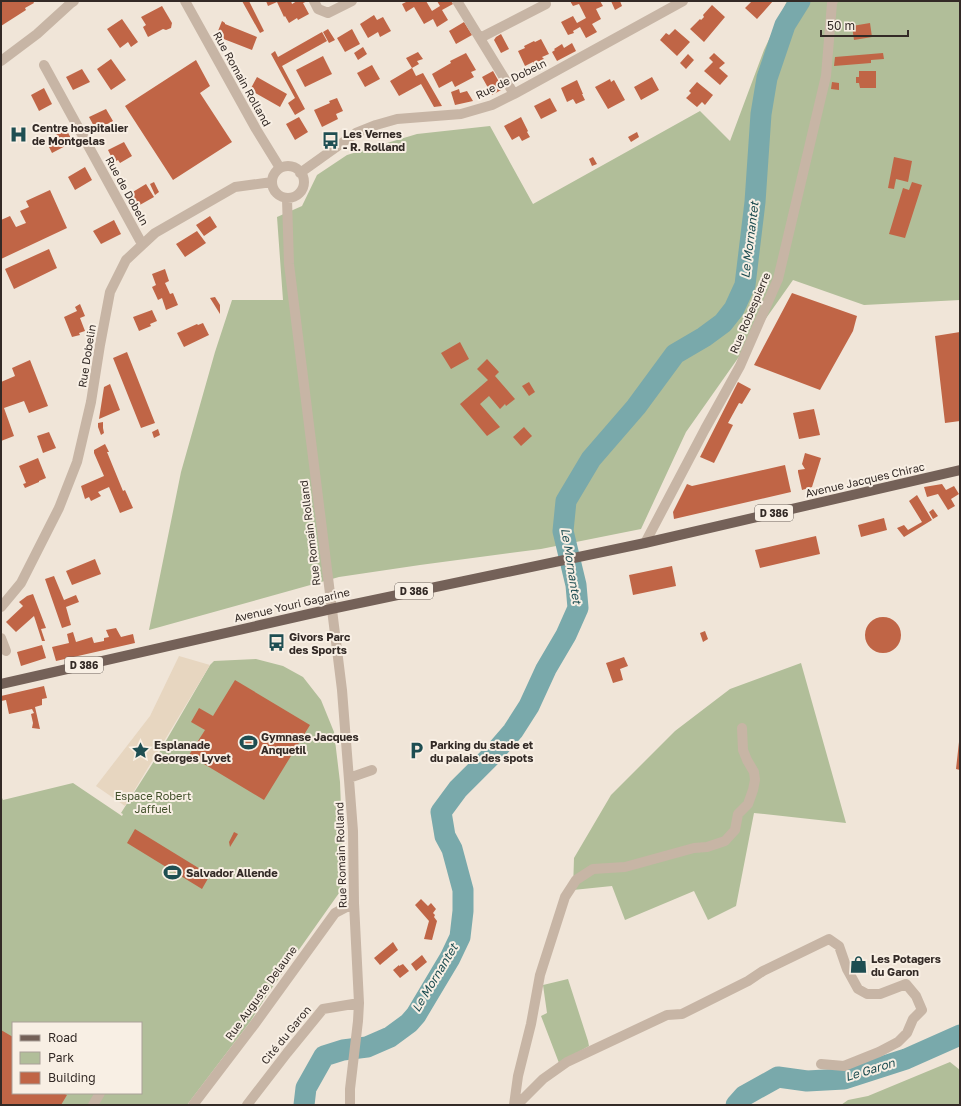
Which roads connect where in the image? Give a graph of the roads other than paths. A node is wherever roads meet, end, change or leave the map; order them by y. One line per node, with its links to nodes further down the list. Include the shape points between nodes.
1 (74, 1): 10 (street, via 37,34)
2 (185, 1): 13 (street, Rue Romain Rolland)
3 (314, 1): 4 (street, via 318,9 328,13)
4 (352, 1)
5 (457, 1): 9 (street)
6 (544, 1): 9 (street, via 546,4)
7 (683, 1): 12 (street, Rue de Dobeln)
8 (833, 1): 19 (street, Rue Robespierre, via 826,76 778,280 740,366)
9 (480, 38): 12 (street)
10 (1, 61)
11 (44, 66): 17 (street, Rue de Dobeln)
12 (514, 94): 14 (street, Rue de Dobeln, via 492,105 461,114 397,119 376,125 356,133)
13 (280, 168): 14 (street, via 291,167); 15 (street, via 273,176)
14 (300, 172): 16 (street, via 304,182 301,191 293,198)
15 (272, 182): 16 (street, via 277,194); 17 (street, Rue Dobelin, via 235,187 155,233)
16 (287, 198): 22 (street, Rue Romain Rolland, via 289,264)
17 (142, 244): 21 (street, Rue Dobelin, via 126,260 110,292 91,402 77,462 59,508 21,583)
18 (960, 470): 19 (main road, Avenue Jacques Chirac / D 386)
19 (645, 543): 20 (main road, Avenue Jacques Chirac / D 386)
20 (589, 555): 22 (main road, Avenue Youri Gagarine / D 386)
21 (1, 607)
22 (331, 608): 25 (main road, Avenue Youri Gagarine / D 386); 28 (street, Rue Romain Rolland, via 342,690)
23 (1, 638): 24 (street)
24 (6, 651)
25 (1, 684)
26 (742, 728): 37 (street, via 743,750 754,772 755,780 748,804 738,814 735,830 725,841 625,866 593,869 576,880 565,897 540,975)
27 (372, 770): 28 (street)
28 (349, 778): 29 (street, Rue Romain Rolland)
29 (354, 903): 30 (street, Rue Romain Rolland); 34 (street, Rue Auguste Delaune, via 335,913)
30 (359, 1003): 35 (street, Cité du Garon, via 323,1009); 36 (street, Rue Romain Rolland)
31 (821, 1064): 38 (street, via 844,1066 885,1049 907,1033 913,1019 922,1010 916,996 906,984 880,994 867,994 858,989 839,946 829,939 682,1014 667,1015 568,1062 543,1080)
32 (99, 1094): 33 (street)
33 (93, 1105)
34 (193, 1105)
35 (247, 1105)
36 (350, 1105)
37 (514, 1105)
38 (517, 1105)

